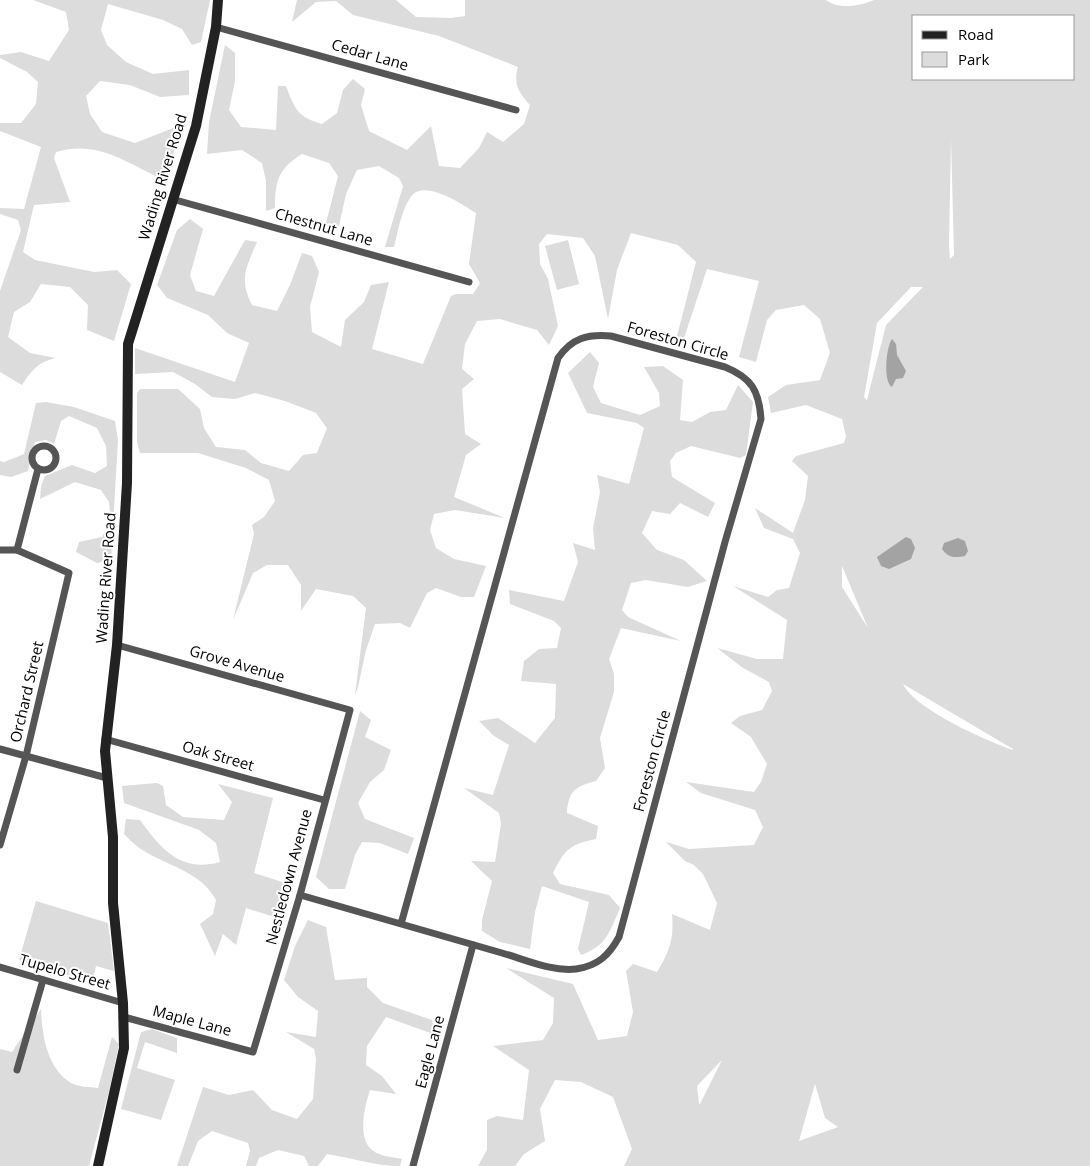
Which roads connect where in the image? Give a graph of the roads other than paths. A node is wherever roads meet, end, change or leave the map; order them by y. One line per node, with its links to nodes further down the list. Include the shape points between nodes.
1 (218, 0): 2 (main road, Wading River Road)
2 (216, 27): 3 (street, Cedar Lane); 4 (main road, Wading River Road, via 196,126)
3 (516, 110)
4 (172, 199): 5 (street, Chestnut Lane); 9 (main road, Wading River Road, via 128,344 128,483)
5 (470, 282)
6 (38, 468): 8 (street)
7 (0, 550): 8 (street)
8 (18, 550): 13 (street, Orchard Street, via 69,573)
9 (117, 645): 10 (street, Grove Avenue); 11 (main road, Wading River Road)
10 (350, 710): 15 (street, Nestledown Avenue)
11 (106, 739): 14 (main road, Wading River Road); 15 (street, Oak Street)
12 (0, 749): 13 (street)
13 (26, 756): 14 (street); 16 (street, Orchard Street)
14 (107, 778): 22 (main road, Wading River Road, via 113,837 113,903)
15 (324, 800): 17 (street, Nestledown Avenue)
16 (0, 845)
17 (300, 895): 18 (street, Foreston Circle); 24 (street, Nestledown Avenue)
18 (401, 924): 19 (street, Foreston Circle); 19 (street, Foreston Circle, via 558,358 580,337 611,336 743,374 755,389 761,419 620,937 601,961 575,969 561,969)
19 (473, 945): 27 (street, Eagle Lane)
20 (0, 968): 21 (street, Tupelo Street)
21 (43, 980): 22 (street, Tupelo Street); 25 (street)
22 (123, 1003): 23 (main road, Wading River Road)
23 (124, 1017): 24 (street, Maple Lane); 26 (main road, Wading River Road, via 122,1058)
24 (253, 1052)
25 (17, 1070)
26 (98, 1166)
27 (414, 1166)

